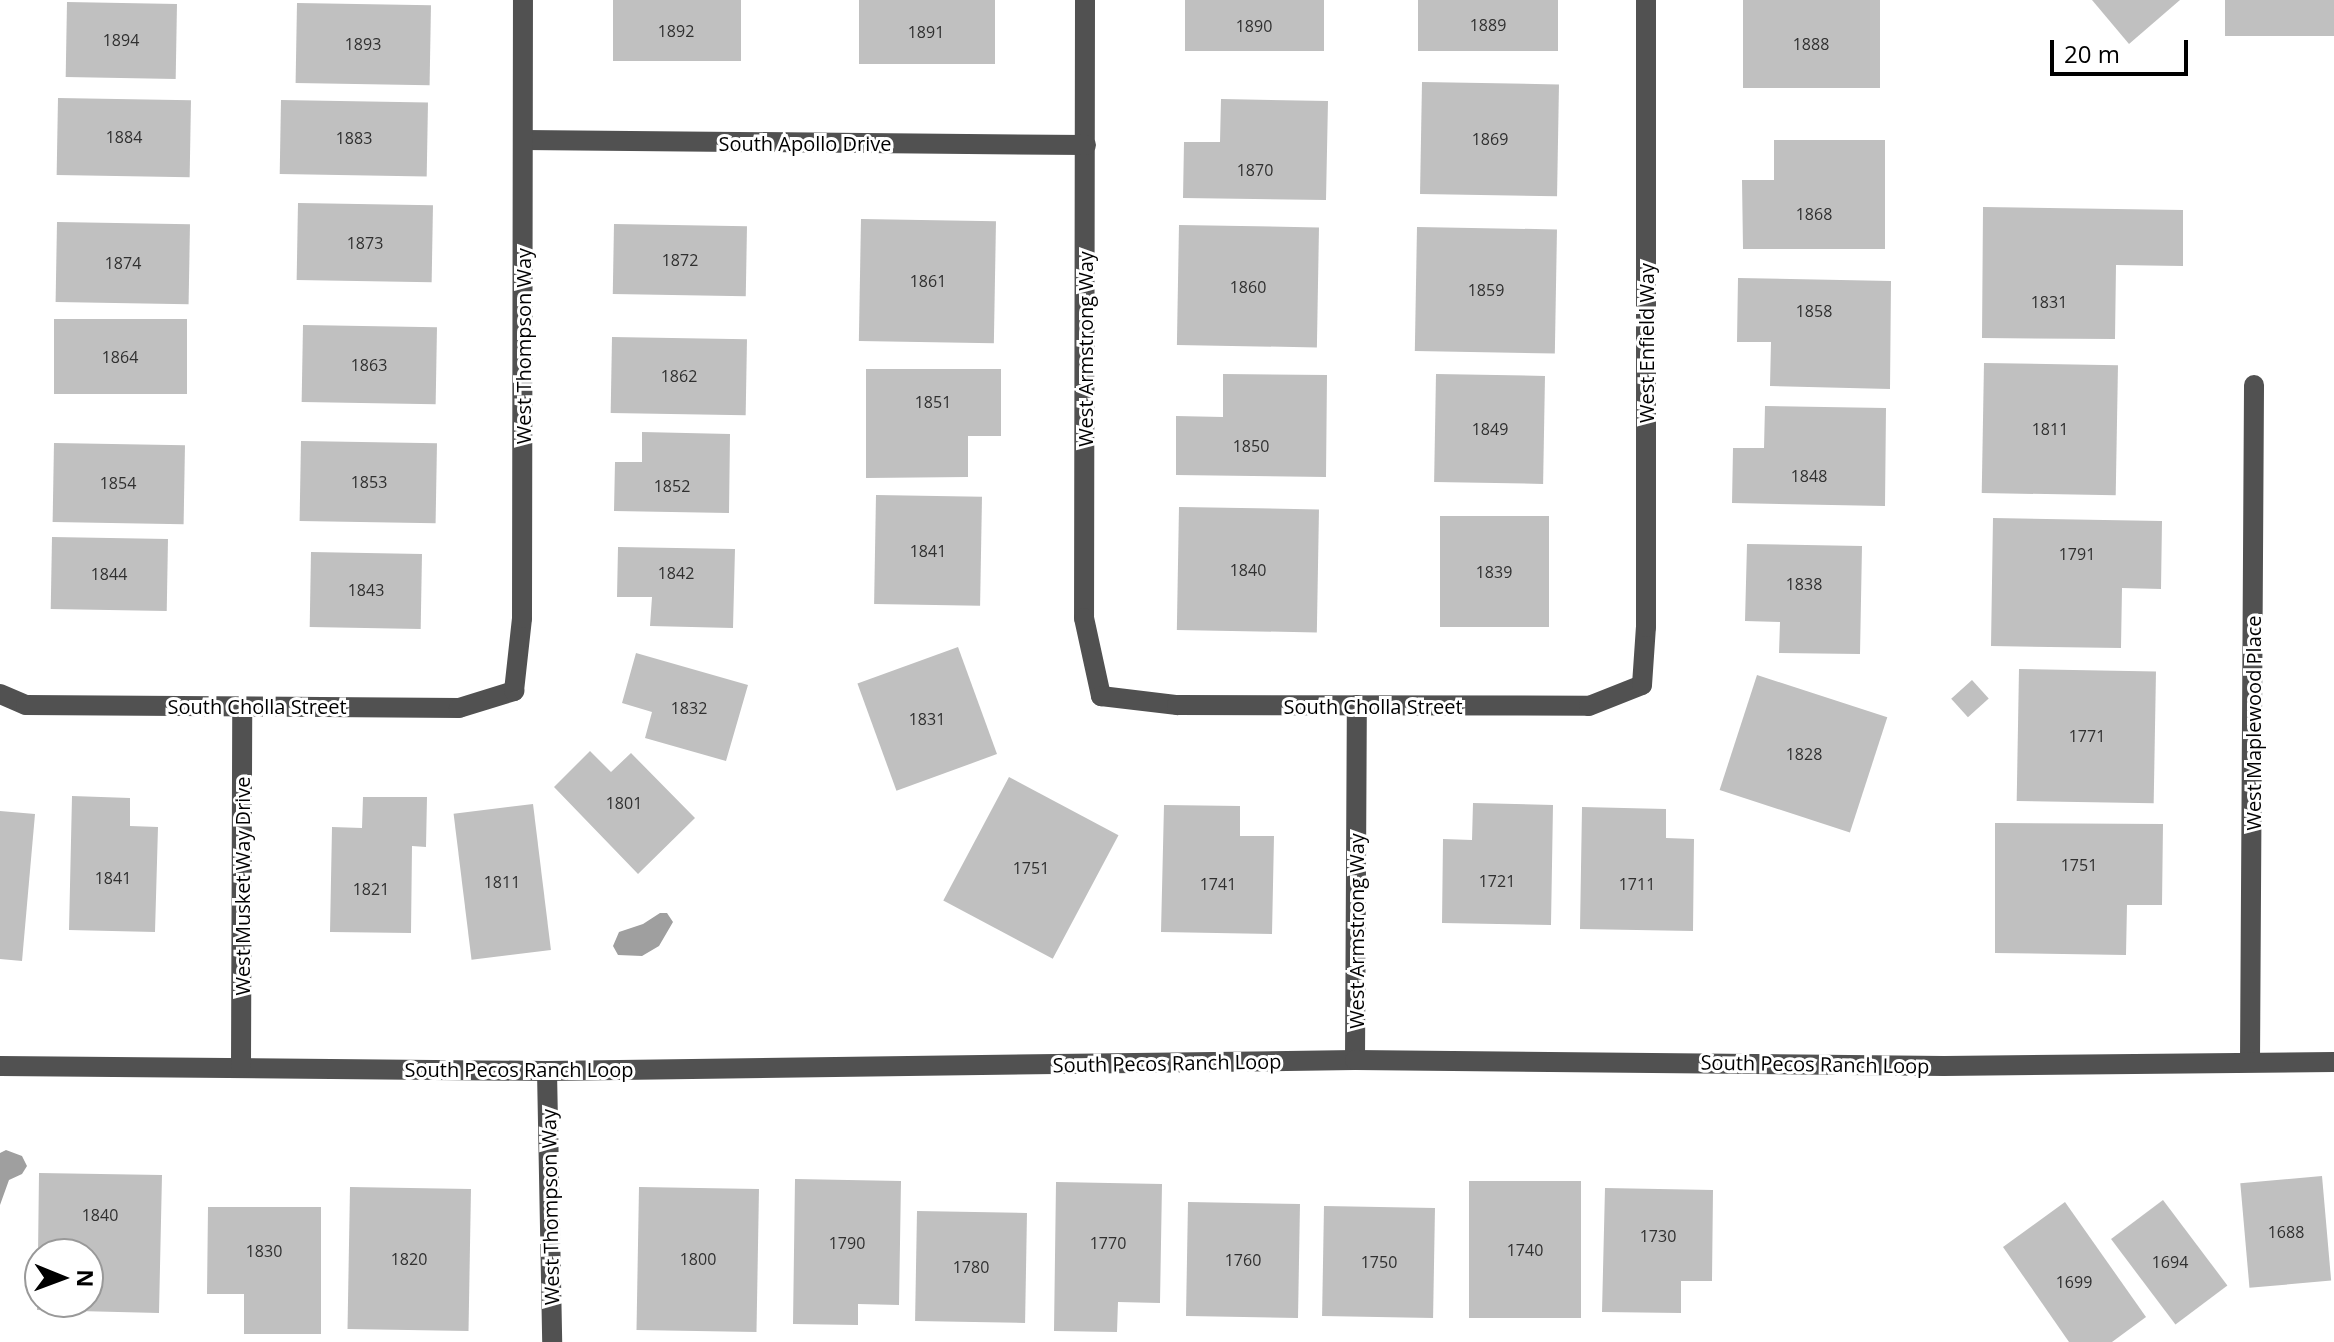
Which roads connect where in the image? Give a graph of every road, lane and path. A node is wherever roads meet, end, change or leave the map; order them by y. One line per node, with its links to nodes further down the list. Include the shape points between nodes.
1 (523, 0): 4 (street, West Thompson Way)
2 (1085, 0): 5 (street, West Armstrong Way)
3 (1646, 0): 7 (street, West Enfield Way)
4 (524, 140): 5 (street, South Apollo Drive); 8 (street, West Thompson Way, via 522,618)
5 (1086, 145): 10 (street, West Armstrong Way, via 1084,618)
6 (2254, 385): 14 (street, West Maplewood Place)
7 (1642, 685): 11 (street, South Cholla Street, via 1589,706)
8 (514, 691): 12 (street, South Cholla Street, via 459,708)
9 (0, 694): 12 (street, South Cholla Street, via 26,705)
10 (1101, 696): 11 (street, South Cholla Street, via 1177,705)
11 (1357, 705): 13 (street, West Armstrong Way)
12 (242, 706): 17 (street, West Musket Way Drive)
13 (1355, 1060): 14 (street, South Pecos Ranch Loop, via 1944,1066); 18 (street, South Pecos Ranch Loop)
14 (2250, 1062): 15 (street, South Pecos Ranch Loop)
15 (2334, 1062)
16 (0, 1066): 17 (street, South Pecos Ranch Loop)
17 (241, 1066): 18 (street, South Pecos Ranch Loop)
18 (547, 1071): 19 (street, West Thompson Way)
19 (552, 1342)

